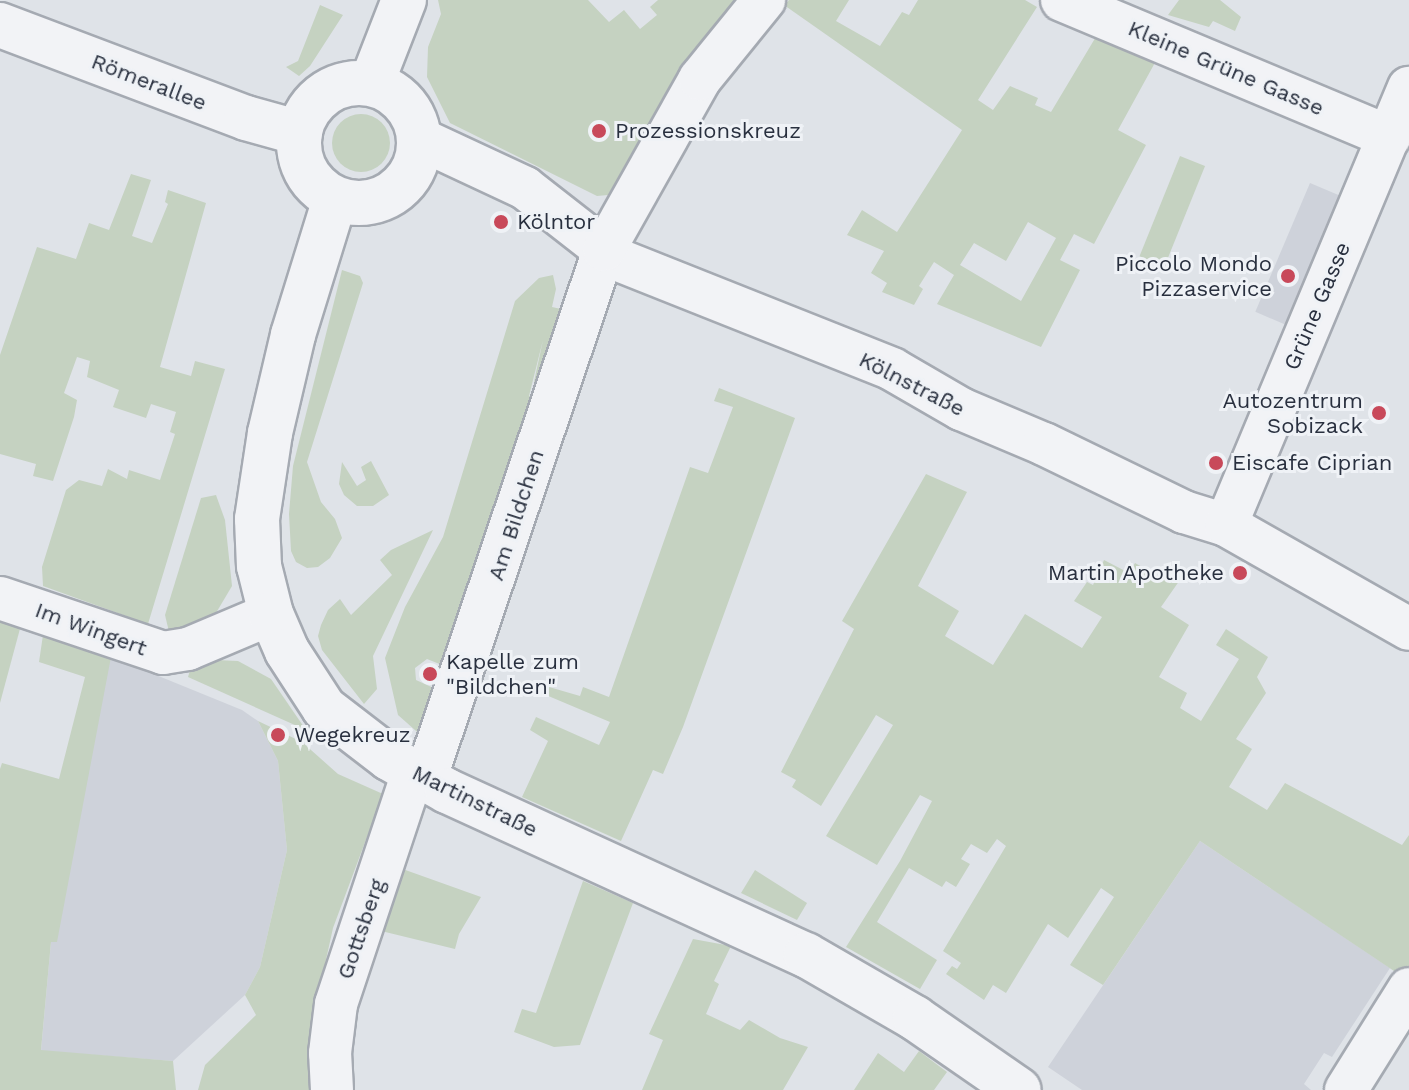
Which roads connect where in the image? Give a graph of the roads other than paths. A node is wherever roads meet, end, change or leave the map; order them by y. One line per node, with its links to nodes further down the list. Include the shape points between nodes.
1 (404, 0): 5 (street)
2 (764, 0): 11 (street, Am Bildchen, via 700,79)
3 (1062, 0): 8 (street, Kleine Grüne Gasse)
4 (0, 25): 7 (street, Römerallee, via 246,118)
5 (372, 82): 7 (street, via 350,83 320,96); 9 (street, via 408,109)
6 (1409, 88): 8 (street, Grüne Gasse)
7 (300, 133): 10 (street, via 305,170 322,192)
8 (1389, 137): 12 (street, Grüne Gasse)
9 (418, 138): 10 (street, via 415,164 394,191 369,202); 11 (street, Kölnstraße, via 525,188)
10 (335, 199): 14 (street, Martinstraße, via 293,335 262,473 257,543)
11 (604, 250): 12 (street, Kölnstraße, via 629,265 892,369 961,409 1184,512); 16 (street, Am Bildchen)
12 (1226, 525): 15 (street, Kölnstraße)
13 (0, 598): 14 (street, Im Wingert, via 163,653 188,649)
14 (271, 614): 16 (street, Martinstraße, via 287,651 324,708)
15 (1409, 629)
16 (419, 776): 18 (street, Gottsberg, via 336,1004); 19 (street, Martinstraße, via 806,955 915,1018)
17 (1409, 989): 20 (street)
18 (332, 1090)
19 (1019, 1090)
20 (1346, 1090)

